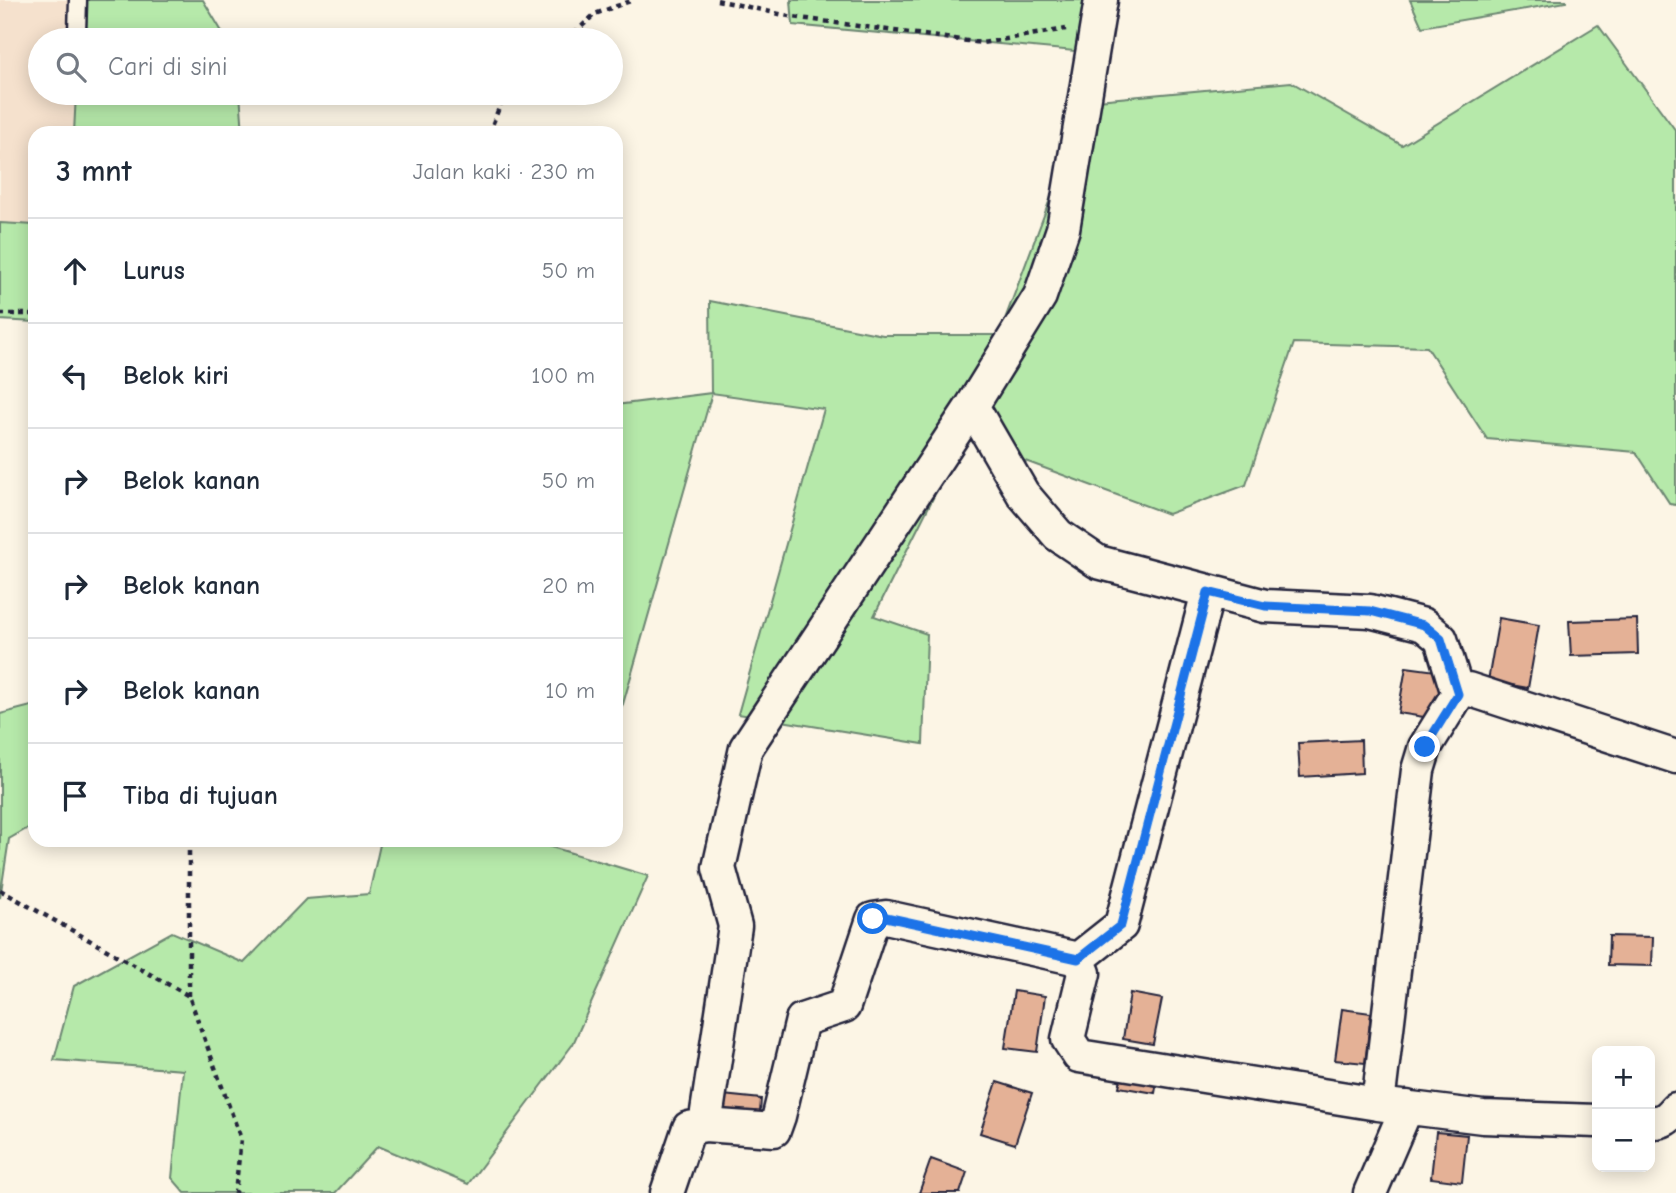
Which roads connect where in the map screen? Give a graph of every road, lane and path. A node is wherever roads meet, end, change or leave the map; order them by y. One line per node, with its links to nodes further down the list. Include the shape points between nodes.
1 (78, 0): 5 (lane)
2 (633, 0): 6 (path, via 595,14)
3 (716, 0): 4 (path, via 793,17 982,43)
4 (1099, 12): 11 (street, via 1059,240 1040,296)
5 (77, 28)
6 (580, 28)
7 (500, 105): 8 (path)
8 (492, 126)
9 (0, 314): 10 (path)
10 (28, 314)
11 (972, 406): 12 (street, via 1023,494 1058,535 1098,562); 23 (street, via 746,748 719,868 735,926)
12 (1208, 592): 13 (street, via 1265,606 1370,611 1424,625 1441,639); 17 (street, via 1121,925)
13 (1458, 694): 14 (street, via 1468,689); 19 (street, via 1425,747 1418,770)
14 (1676, 757)
15 (189, 847): 18 (path)
16 (0, 890): 18 (path)
17 (1078, 959): 19 (street, via 1084,973 1068,1039 1079,1056); 23 (street, via 886,917 873,919 844,1006 802,1020 774,1130)
18 (189, 996): 24 (path, via 241,1139)
19 (1392, 1105): 21 (street, via 1483,1117); 26 (street)
20 (1676, 1109): 22 (street)
21 (1592, 1121)
22 (1655, 1123)
23 (705, 1125): 25 (street, via 690,1128)
24 (235, 1193)
25 (667, 1193)
26 (1370, 1193)

